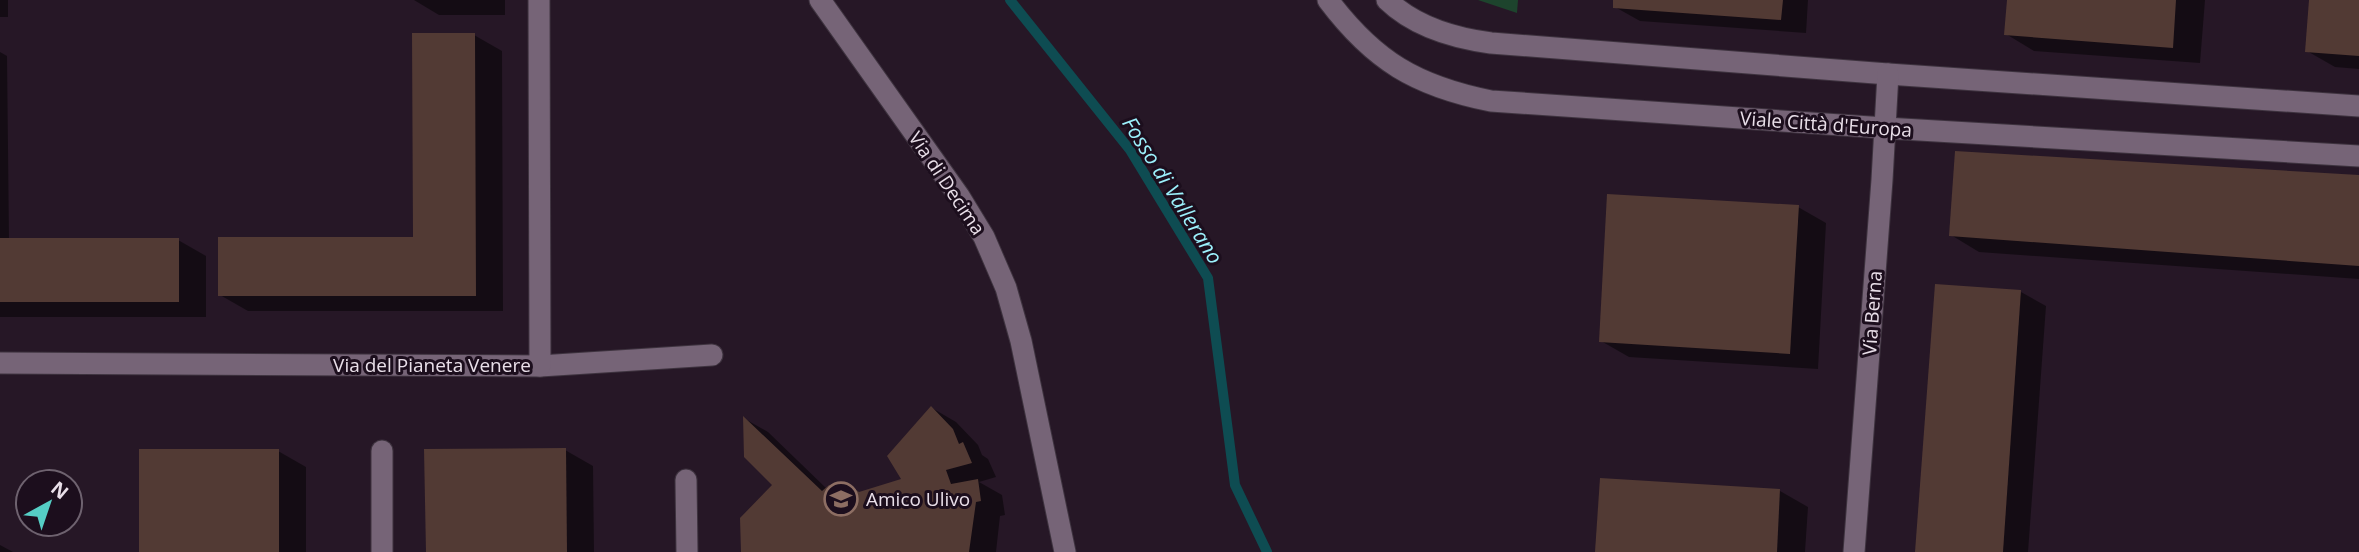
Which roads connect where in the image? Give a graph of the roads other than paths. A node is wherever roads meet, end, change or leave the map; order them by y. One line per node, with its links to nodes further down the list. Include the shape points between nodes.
1 (539, 0): 11 (street, Via del Pianeta Venere)
2 (820, 0): 16 (street, Via di Decima, via 984,237 1006,288 1021,341)
3 (1328, 0): 7 (street, Viale Città d'Europa, via 1350,30 1381,57 1423,81 1465,96 1513,104)
4 (1387, 0): 5 (street, via 1422,24 1475,41)
5 (1888, 74): 6 (street); 7 (street, Via Berna)
6 (2359, 106)
7 (1885, 128): 8 (street, Viale Città d'Europa); 17 (street, Via Berna)
8 (2359, 156)
9 (712, 355): 11 (street)
10 (0, 362): 11 (street, Via del Pianeta Venere)
11 (540, 366)
12 (382, 451): 14 (street)
13 (686, 480): 15 (street)
14 (382, 552)
15 (687, 552)
16 (1065, 552)
17 (1854, 552)

